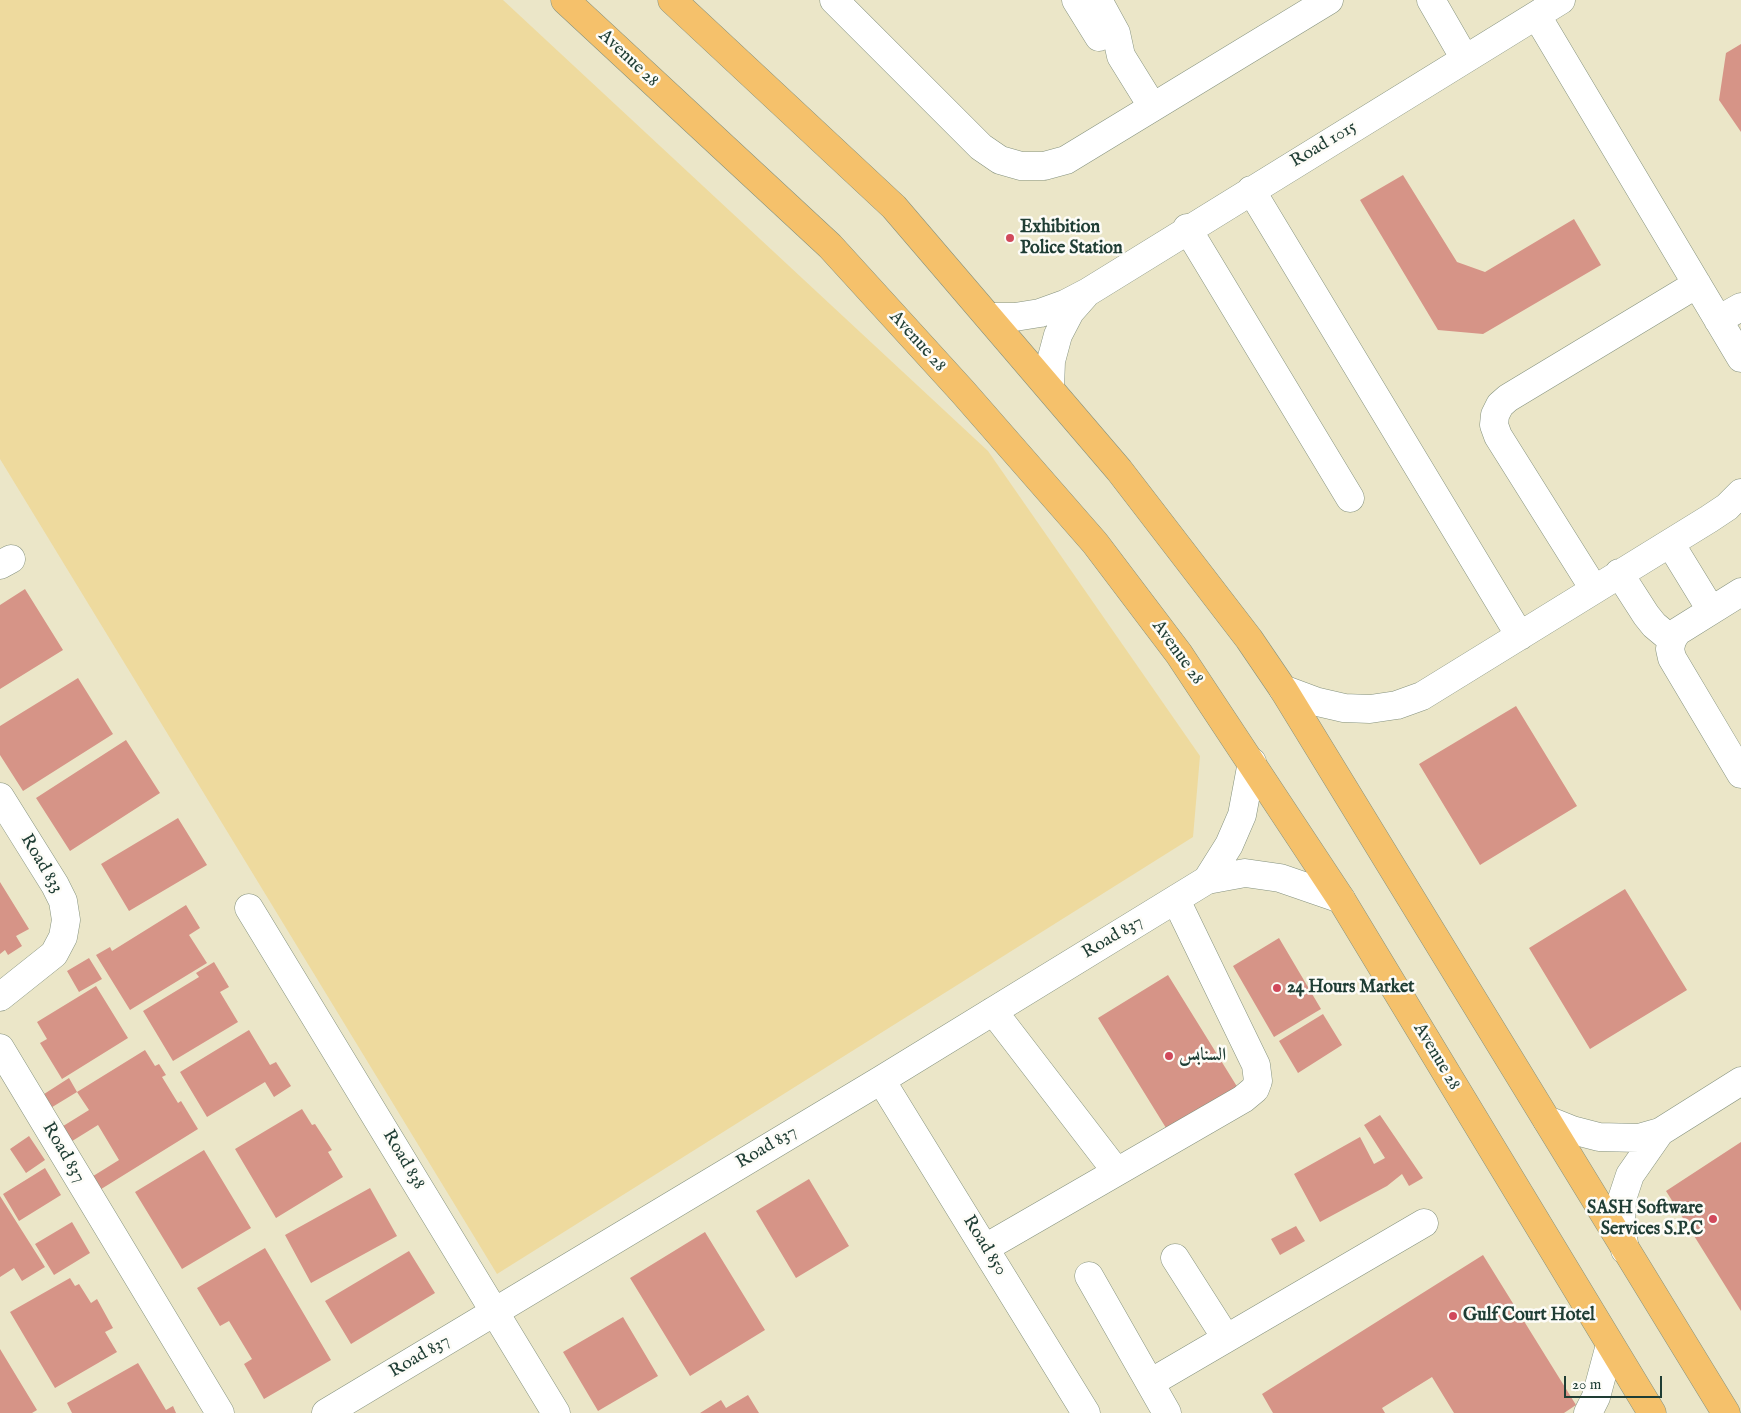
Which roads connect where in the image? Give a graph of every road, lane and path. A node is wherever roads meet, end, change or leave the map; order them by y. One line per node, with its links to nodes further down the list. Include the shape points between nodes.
1 (565, 0): 31 (main road, Avenue 28, via 830,246 963,392 1095,543 1179,654)
2 (672, 0): 18 (main road, via 894,207)
3 (834, 0): 12 (street, via 963,130 1000,160 1021,166 1044,166 1066,160)
4 (1076, 0): 10 (street, via 1103,43)
5 (1098, 0): 10 (street, via 1116,33)
6 (1329, 0): 12 (street)
7 (1431, 0): 11 (street)
8 (1561, 0): 9 (street, Road 1015)
9 (1536, 16): 11 (street, Road 1015); 15 (street)
10 (1121, 56): 12 (street)
11 (1466, 59): 13 (street, Road 1015)
12 (1152, 106)
13 (1251, 190): 14 (street, Road 1015); 28 (street)
14 (1187, 228): 16 (street, Road 1015); 22 (street)
15 (1697, 284): 17 (street); 25 (street, via 1508,398 1495,415 1498,436)
16 (1088, 292): 18 (street, via 1040,312 1015,317); 20 (street, via 1070,312 1058,336 1051,361)
17 (1730, 314): 19 (street)
18 (989, 316): 20 (main road)
19 (1741, 358)
20 (1050, 388): 30 (main road, via 1148,508 1249,639)
21 (1741, 493): 23 (street, via 1727,507)
22 (1350, 498)
23 (1670, 543): 24 (street); 27 (street)
24 (1619, 573): 25 (street); 29 (street, via 1646,615)
25 (1594, 589): 28 (street)
26 (1741, 592): 27 (street)
27 (1711, 610): 29 (street, via 1677,632)
28 (1520, 636): 30 (street, via 1422,696 1397,705 1344,708)
29 (1672, 640): 32 (street, via 1672,658)
30 (1283, 689): 43 (main road)
31 (1252, 762): 34 (street, Road 837, via 1242,815 1229,845); 35 (main road, Avenue 28)
32 (1741, 774)
33 (0, 797): 38 (street, Road 833, via 55,885 63,901 66,920 63,937 54,954)
34 (1207, 880): 35 (street, Road 837, via 1245,873 1280,878); 36 (street, Road 837)
35 (1340, 899): 53 (main road, Avenue 28)
36 (1176, 900): 39 (street, Road 837); 45 (street, via 1256,1065 1258,1081 1250,1095)
37 (249, 908): 51 (street, Road 838)
38 (0, 997)
39 (993, 1011): 41 (street, Road 837); 45 (street)
40 (0, 1048): 56 (street, Road 837)
41 (881, 1080): 47 (street, Road 850); 51 (street, Road 837)
42 (1741, 1081): 44 (street)
43 (1547, 1120): 44 (street, via 1598,1137 1639,1138); 48 (main road)
44 (1660, 1132): 48 (street, via 1630,1174 1622,1199 1621,1225)
45 (1116, 1171): 47 (street)
46 (1424, 1223): 52 (street)
47 (985, 1248): 58 (street, Road 850)
48 (1625, 1250): 62 (main road)
49 (1175, 1258): 52 (street)
50 (1089, 1276): 54 (street)
51 (496, 1311): 55 (street, Road 838); 57 (street, Road 837)
52 (1226, 1338): 54 (street)
53 (1610, 1345): 60 (street, via 1596,1397); 61 (main road, Avenue 28)
54 (1150, 1383): 59 (street)
55 (553, 1412)
56 (220, 1413)
57 (326, 1413)
58 (1086, 1413)
59 (1167, 1413)
60 (1588, 1413)
61 (1652, 1413)
62 (1726, 1413)

